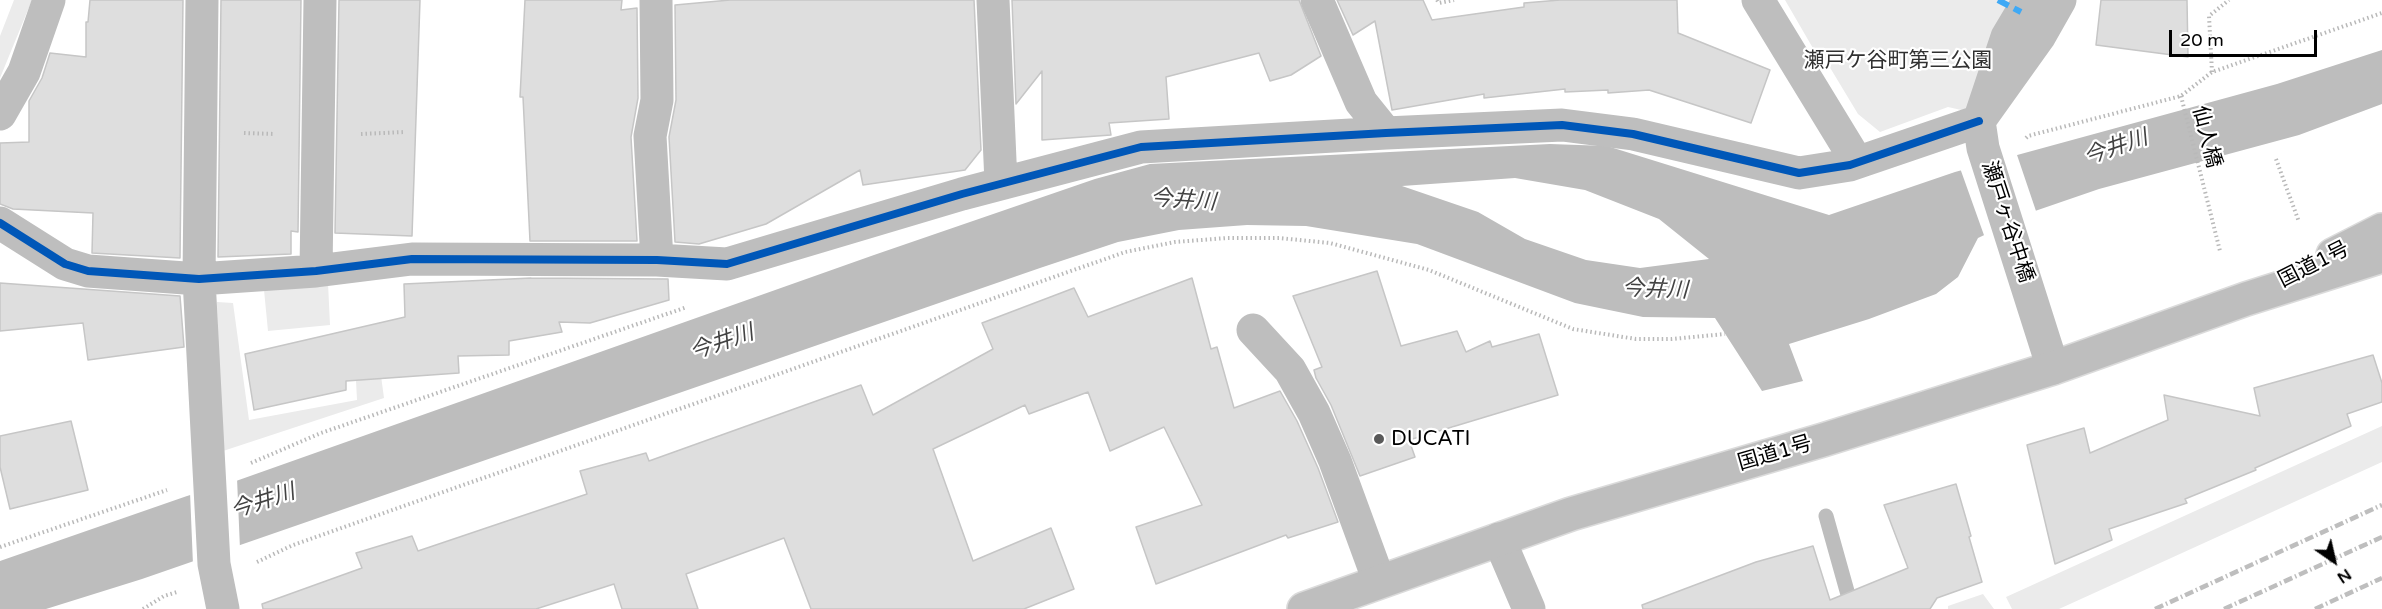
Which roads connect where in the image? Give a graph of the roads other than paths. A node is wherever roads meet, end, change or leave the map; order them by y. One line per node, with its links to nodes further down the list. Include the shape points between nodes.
1 (49, 0): 10 (main road, via 24,72)
2 (202, 0): 20 (main road)
3 (320, 0): 19 (main road)
4 (656, 0): 18 (main road, via 657,100 650,136)
5 (993, 0): 14 (main road)
6 (1317, 0): 11 (main road, via 1361,102)
7 (1758, 0): 13 (main road)
8 (2060, 0): 12 (main road)
9 (2016, 4): 12 (main road)
10 (0, 114)
11 (1386, 133): 13 (main road, via 1562,125 1633,135 1799,173); 14 (main road, via 1141,147)
12 (1981, 134): 13 (main road); 23 (main road, 瀬戸ヶ谷中橋)
13 (1857, 162)
14 (1001, 183): 18 (main road, via 727,264)
15 (0, 223): 20 (main road, via 65,264 88,271)
16 (2382, 230): 21 (main road, 国道1号)
17 (2382, 256): 21 (main road, 国道1号)
18 (657, 260): 19 (main road, via 412,259)
19 (316, 271): 20 (main road)
20 (199, 279): 25 (main road, via 208,479)
21 (2246, 299): 23 (main road, 国道1号)
22 (1253, 330): 26 (main road, via 1290,370 1335,461)
23 (2053, 368): 24 (main road, 国道1号, via 1571,513)
24 (1499, 539): 26 (main road, 国道1号); 28 (main road)
25 (218, 584)
26 (1370, 593): 27 (main road, 国道1号)
27 (1304, 609)
28 (1529, 609)

